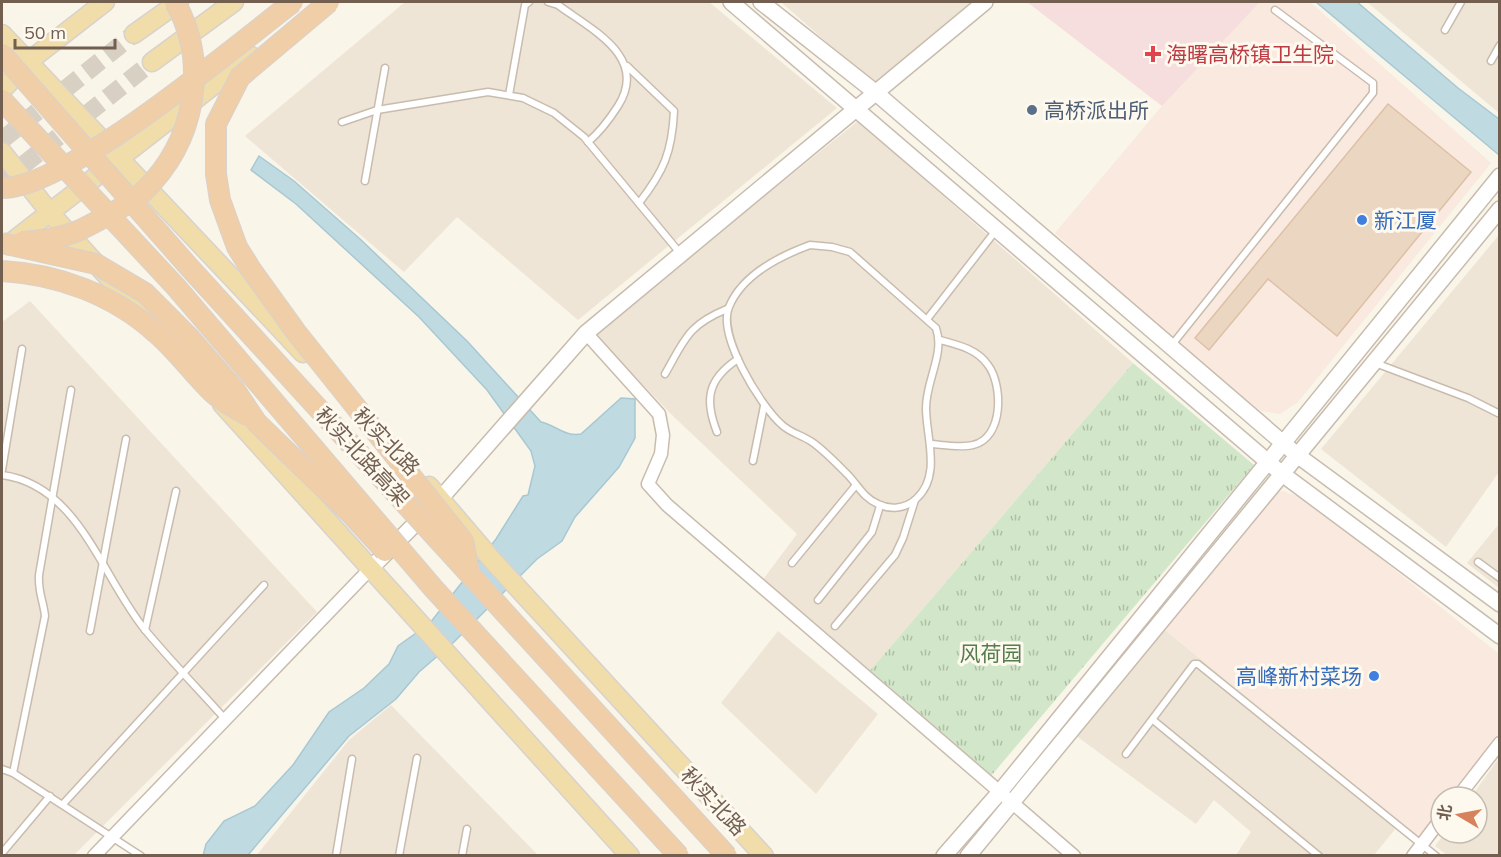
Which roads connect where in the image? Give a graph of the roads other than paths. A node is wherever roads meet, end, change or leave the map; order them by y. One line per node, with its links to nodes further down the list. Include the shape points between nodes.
1 (105, 2): 21 (main road)
2 (175, 2): 42 (highway, bridge, via 195,70 194,100 178,147 143,193 79,231)
3 (179, 2): 17 (main road)
4 (234, 2): 22 (main road)
5 (293, 2): 37 (highway, bridge, via 81,157 35,182)
6 (321, 2): 34 (main road)
7 (329, 2): 78 (highway, bridge, via 240,77 216,124 220,200 241,255 296,332 463,541)
8 (529, 2): 27 (lane, via 525,5)
9 (548, 2): 23 (lane, via 558,5 612,46)
10 (731, 2): 29 (street)
11 (761, 2): 26 (street)
12 (985, 2): 26 (street)
13 (1461, 2): 15 (lane)
14 (1275, 10): 49 (lane, via 1373,83 1374,93)
15 (1445, 30)
16 (2, 34): 21 (main road, 秋实北路)
17 (134, 34)
18 (1500, 45): 20 (lane)
19 (2, 54): 78 (highway, 秋实北路高架, bridge, via 189,267)
20 (1491, 61)
21 (29, 62): 25 (main road); 34 (main road, 秋实北路)
22 (152, 63)
23 (627, 65): 32 (lane, via 624,97 603,129); 38 (lane, via 674,111 670,152)
24 (385, 68): 30 (lane)
25 (2, 90)
26 (875, 92): 29 (street); 49 (street)
27 (509, 96): 30 (lane, via 488,92); 32 (lane, via 523,98 554,113)
28 (2, 100): 81 (highway, 秋实北路高架, bridge, via 176,287)
29 (856, 107): 41 (street); 43 (street)
30 (377, 110): 31 (lane); 36 (lane)
31 (342, 122)
32 (588, 142): 38 (lane)
33 (2, 152): 40 (main road)
34 (120, 160): 40 (main road); 71 (main road, 秋实北路)
35 (1500, 176): 60 (street)
36 (365, 181)
37 (2, 188)
38 (639, 203): 43 (lane)
39 (1500, 209): 52 (street)
40 (51, 214): 42 (main road); 77 (main road)
41 (998, 229): 46 (lane); 64 (street)
42 (2, 247): 57 (highway, bridge, via 96,264 145,293 212,364)
43 (681, 254): 47 (street)
44 (2, 271): 57 (highway, bridge, via 39,276 95,292 157,333 214,393)
45 (727, 309): 46 (lane, via 736,293 765,267 810,245 850,252); 51 (lane); 53 (lane, via 691,331)
46 (927, 318): 48 (lane)
47 (586, 333): 71 (street); 98 (street, via 659,414 661,454 648,484 667,505)
48 (940, 340): 61 (lane, via 926,407); 61 (lane, via 975,351 988,365 998,386 998,418 983,441 973,445)
49 (1170, 346): 60 (street)
50 (22, 349): 65 (lane)
51 (738, 359): 55 (lane); 58 (lane, via 724,368 712,384 709,413)
52 (1373, 362): 56 (lane); 62 (street)
53 (665, 374)
54 (72, 390): 70 (lane)
55 (764, 406): 63 (lane); 68 (lane, via 794,434 811,441)
56 (1500, 414)
57 (257, 423): 81 (highway, bridge, via 411,579)
58 (717, 432)
59 (126, 439): 76 (lane)
60 (1282, 442): 62 (street); 64 (street)
61 (932, 444): 72 (lane, via 924,489)
62 (1297, 455): 66 (street); 83 (street)
63 (753, 461)
64 (1268, 461): 66 (street); 98 (street)
65 (2, 470)
66 (1281, 473): 87 (street); 100 (street)
67 (2, 475): 70 (lane, via 18,477)
68 (856, 485): 73 (lane, via 867,499); 75 (lane)
69 (176, 491): 85 (lane)
70 (52, 496): 76 (lane, via 71,516); 96 (lane, via 38,594 45,616)
71 (441, 498): 77 (street); 115 (main road, 秋实北路, via 494,562)
72 (915, 500): 73 (lane, via 899,508); 84 (lane, via 895,555)
73 (880, 506): 82 (lane, via 872,532)
74 (1478, 562): 79 (lane)
75 (792, 563)
76 (102, 566): 85 (lane); 86 (lane)
77 (370, 569): 89 (street); 112 (main road)
78 (469, 572): 114 (highway, 秋实北路高架, bridge)
79 (1500, 578)
80 (264, 585): 88 (lane)
81 (434, 589): 113 (highway, 秋实北路高架, bridge)
82 (818, 600)
83 (1500, 604)
84 (835, 626)
85 (145, 630): 88 (lane)
86 (90, 631)
87 (1500, 636)
88 (185, 674): 89 (lane); 101 (lane)
89 (225, 719): 103 (street)
90 (1152, 720): 92 (lane); 105 (lane, via 1194,664 1198,664); 119 (lane)
91 (1500, 743): 97 (street)
92 (1126, 754)
93 (417, 758): 110 (lane)
94 (352, 759): 109 (lane)
95 (2, 769): 96 (lane)
96 (13, 773): 99 (lane)
97 (1467, 785)
98 (999, 792): 100 (street); 116 (street)
99 (50, 796): 101 (lane); 106 (lane)
100 (1012, 803): 117 (street); 118 (street)
101 (63, 804): 103 (lane)
102 (467, 829): 111 (lane)
103 (113, 835): 107 (street); 108 (lane)
104 (1429, 835): 105 (street)
105 (1422, 844): 120 (street); 121 (lane)
106 (2, 853)
107 (94, 855)
108 (141, 855)
109 (336, 855)
110 (399, 855)
111 (462, 855)
112 (630, 855)
113 (679, 855)
114 (727, 855)
115 (764, 855)
116 (944, 855)
117 (968, 855)
118 (1074, 855)
119 (1319, 855)
120 (1413, 855)
121 (1436, 855)

